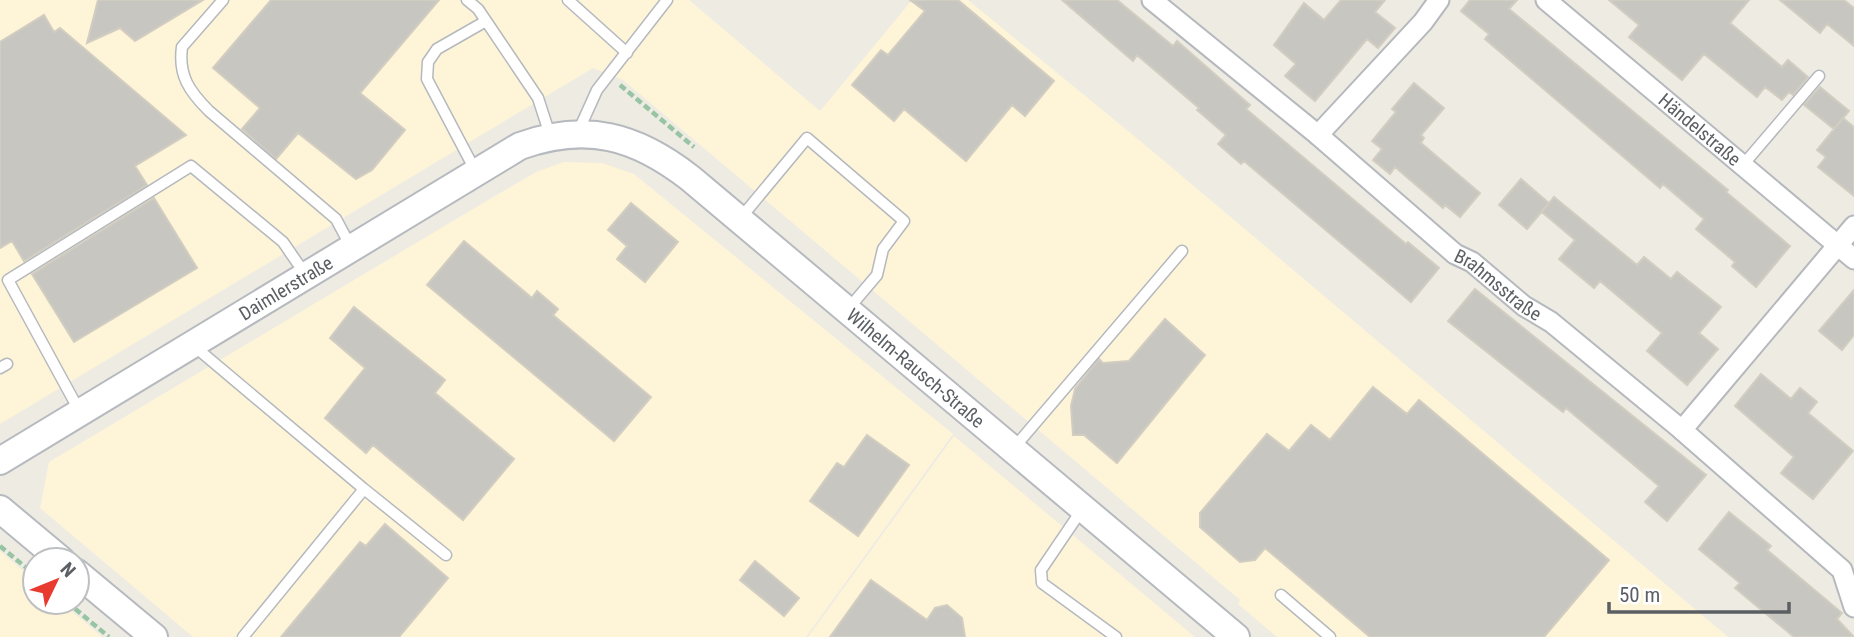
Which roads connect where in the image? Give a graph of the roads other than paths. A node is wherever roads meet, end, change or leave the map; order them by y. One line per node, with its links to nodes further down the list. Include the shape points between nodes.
1 (223, 0): 19 (lane, via 182,47 183,76 209,111 336,219)
2 (467, 0): 8 (lane)
3 (568, 0): 9 (lane)
4 (667, 0): 9 (lane)
5 (1152, 0): 13 (street, Brahmsstraße)
6 (1439, 0): 13 (street)
7 (1546, 0): 14 (street, Händelstraße)
8 (486, 21): 12 (lane, via 538,98); 15 (lane, via 437,50 428,62 427,79)
9 (627, 53): 11 (lane, via 597,90)
10 (1819, 76): 14 (lane)
11 (578, 133): 12 (street, Daimlerstraße); 16 (street, Wilhelm-Rausch-Straße, via 610,136 663,157)
12 (550, 135): 15 (street, Daimlerstraße)
13 (1318, 135): 26 (street, Brahmsstraße, via 1455,254 1551,322)
14 (1743, 166): 18 (street, Händelstraße)
15 (476, 171): 19 (street, Daimlerstraße)
16 (739, 220): 23 (street, Wilhelm-Rausch-Straße); 23 (lane, via 807,138 817,146 904,222 883,249 877,275)
17 (1854, 226): 18 (street)
18 (1838, 245): 21 (street, Händelstraße); 26 (street)
19 (351, 247): 22 (street, Daimlerstraße)
20 (1182, 251): 27 (lane)
21 (1854, 259)
22 (305, 274): 24 (street, Daimlerstraße); 25 (lane, via 283,242 191,166 8,280)
23 (847, 311): 27 (street, Wilhelm-Rausch-Straße)
24 (191, 343): 25 (street, Daimlerstraße); 29 (lane)
25 (80, 412): 28 (street, Daimlerstraße)
26 (1682, 430): 36 (street, Brahmsstraße, via 1842,570)
27 (1013, 450): 30 (street, Wilhelm-Rausch-Straße)
28 (0, 461)
29 (364, 489): 33 (lane); 38 (lane)
30 (1083, 508): 39 (lane, via 1041,570 1042,583); 40 (street, Wilhelm-Rausch-Straße)
31 (0, 509): 32 (street)
32 (44, 546)
33 (446, 555)
34 (91, 585): 37 (street)
35 (1281, 595): 41 (lane)
36 (1854, 607)
37 (154, 637)
38 (243, 637)
39 (1116, 637)
40 (1236, 637)
41 (1330, 637)

